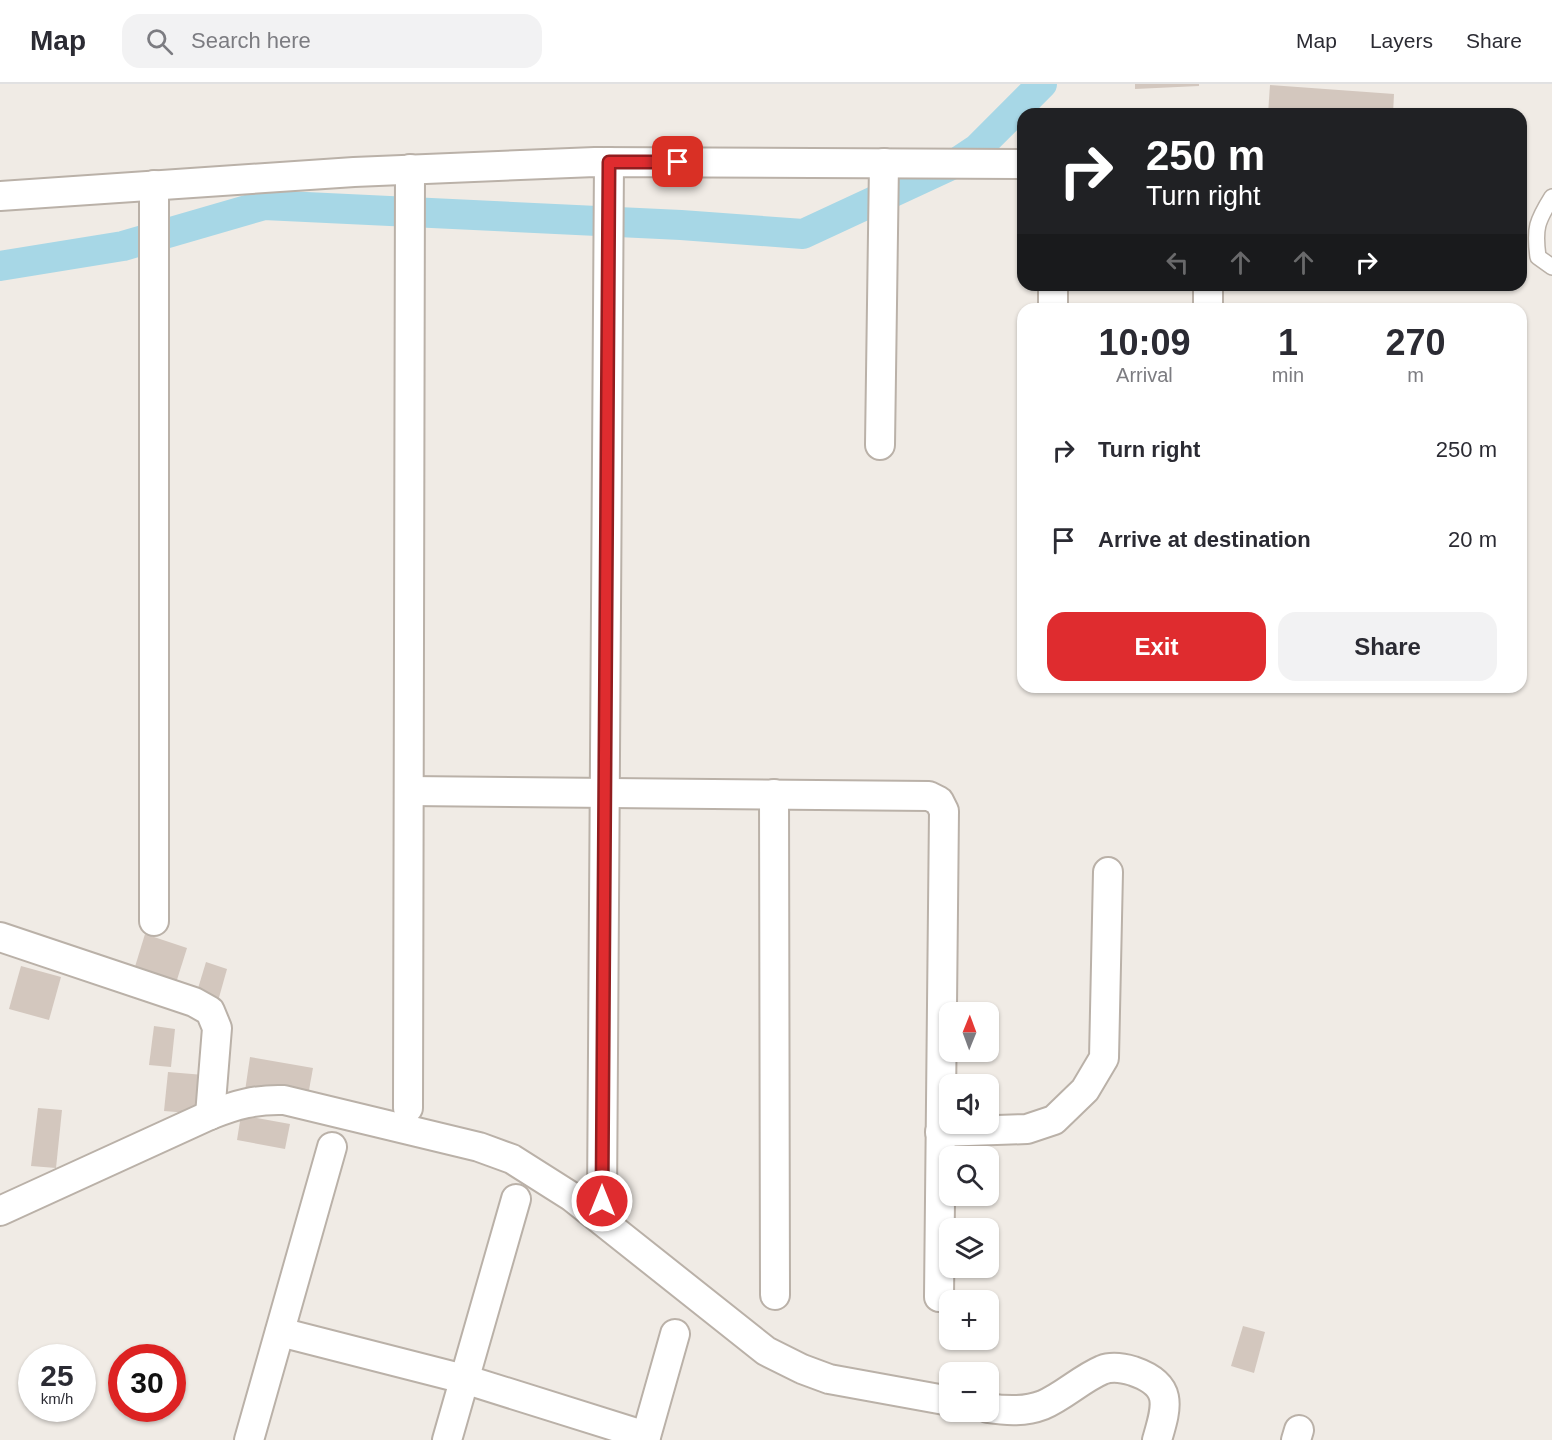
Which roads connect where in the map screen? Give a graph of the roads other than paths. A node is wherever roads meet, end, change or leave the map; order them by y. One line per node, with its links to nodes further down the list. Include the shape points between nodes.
1 (609, 162): 2 (street); 4 (street); 11 (street)
2 (884, 163): 3 (street); 9 (street)
3 (1017, 164)
4 (410, 170): 5 (street); 10 (street)
5 (154, 186): 6 (street); 14 (street)
6 (0, 196)
7 (1552, 197): 8 (lane, via 1538,219 1535,240 1538,257)
8 (1552, 267)
9 (880, 445)
10 (409, 790): 11 (street); 17 (street)
11 (605, 793): 12 (street); 23 (street)
12 (774, 794): 16 (street, via 929,796 939,801 944,811); 26 (street)
13 (1107, 872): 19 (street, via 1104,1058 1085,1090 1054,1120 1028,1129)
14 (154, 921)
15 (0, 937): 18 (street, via 194,1002 210,1011 217,1028)
16 (941, 1074)
17 (408, 1108)
18 (210, 1115): 24 (street); 30 (street, via 246,1102 284,1100 512,1159 572,1197 766,1351 829,1379)
19 (999, 1130)
20 (940, 1134): 25 (street)
21 (332, 1147): 27 (street)
22 (516, 1199): 29 (street)
23 (602, 1201)
24 (0, 1211)
25 (939, 1290)
26 (775, 1295)
27 (280, 1332): 29 (street); 33 (street)
28 (675, 1334): 32 (street)
29 (464, 1380): 32 (street); 34 (street)
30 (939, 1399)
31 (999, 1409): 35 (street, via 1016,1410 1043,1404 1103,1369 1120,1367 1155,1381 1163,1393 1166,1409)
32 (645, 1438)
33 (249, 1440)
34 (447, 1440)
35 (1157, 1440)

